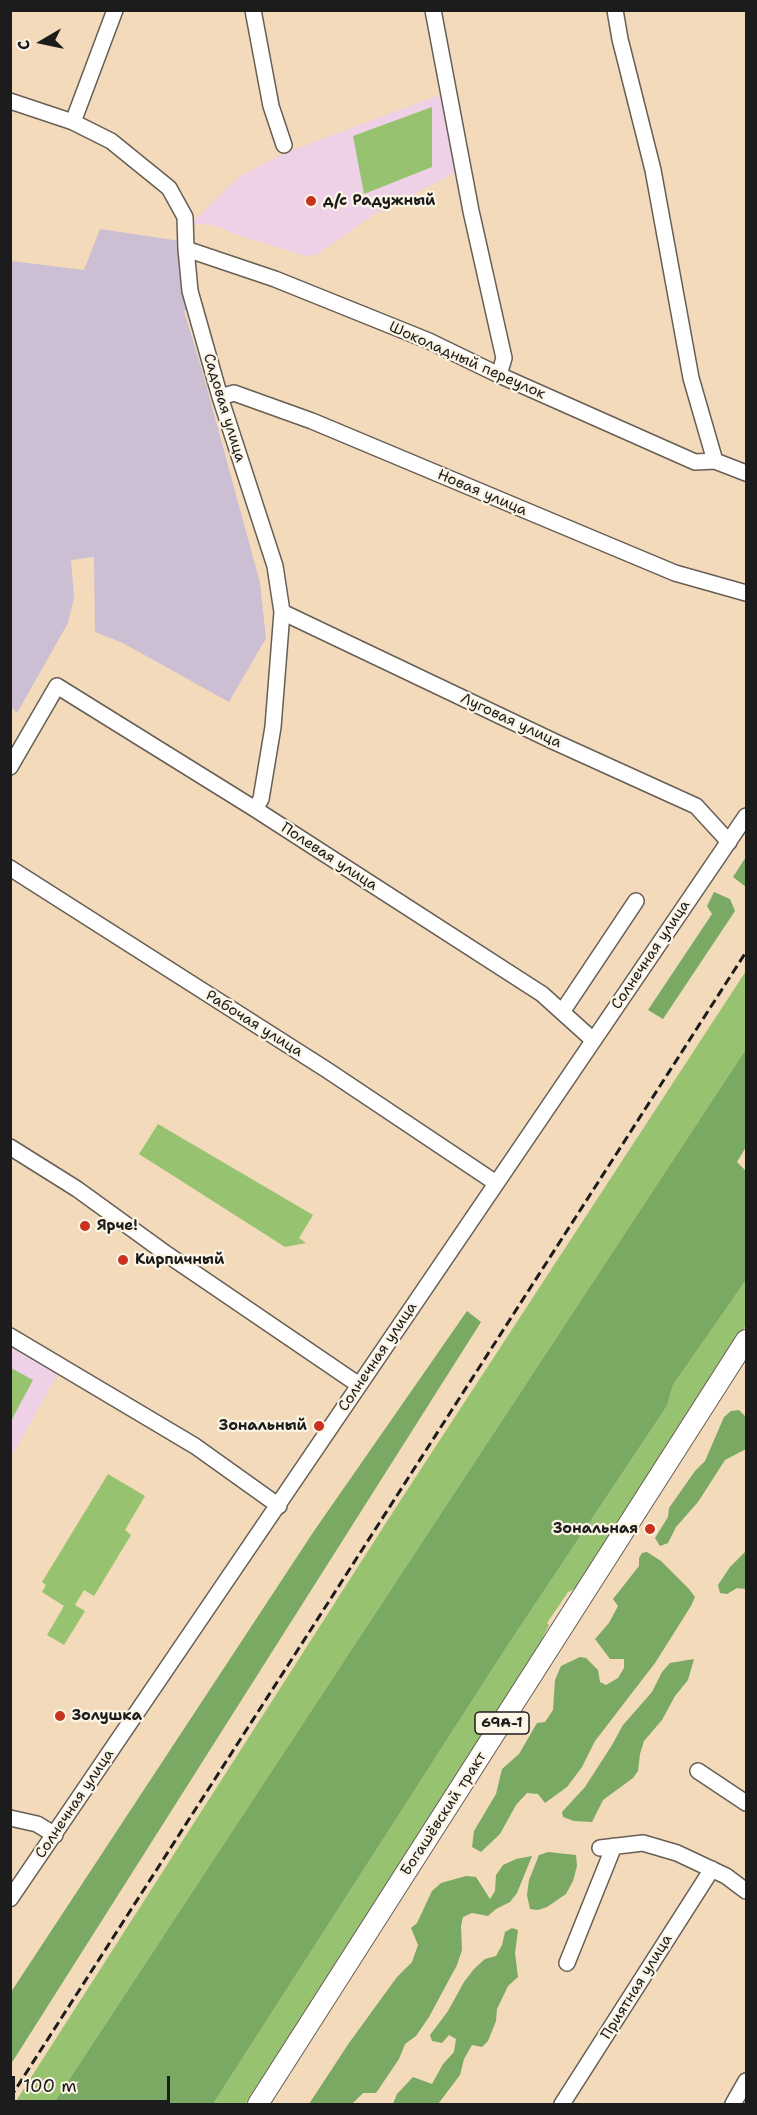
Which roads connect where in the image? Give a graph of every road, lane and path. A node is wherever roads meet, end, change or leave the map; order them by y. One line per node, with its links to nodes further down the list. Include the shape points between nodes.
1 (115, 10): 6 (street)
2 (253, 10): 7 (street, via 271,106)
3 (433, 10): 9 (street, via 471,212 504,358)
4 (615, 10): 11 (street, via 653,170 691,378)
5 (10, 101): 6 (street, Садовая улица)
6 (73, 122): 8 (street, Садовая улица, via 111,141 169,188 185,217)
7 (284, 145)
8 (186, 249): 9 (street, Шоколадный переулок, via 275,279 429,341); 10 (street, Садовая улица, via 190,291)
9 (499, 375): 11 (street, Шоколадный переулок, via 695,462)
10 (220, 397): 13 (street, Новая улица, via 234,393 312,421 675,573); 14 (street, Садовая улица, via 275,566)
11 (715, 461): 12 (street, Шоколадный переулок)
12 (747, 473)
13 (747, 593)
14 (282, 612): 16 (street, Садовая улица, via 273,728 261,799); 18 (street, Луговая улица, via 696,806)
15 (10, 767): 16 (street, Полевая улица, via 57,686)
16 (255, 809): 21 (street, Полевая улица, via 542,994)
17 (747, 816): 18 (street, Солнечная улица)
18 (729, 842): 22 (street, Солнечная улица)
19 (10, 868): 24 (street, Рабочая улица)
20 (636, 901): 21 (street)
21 (562, 1012): 22 (street, Полевая улица)
22 (593, 1040): 24 (street, Солнечная улица)
23 (10, 1147): 27 (street, via 77,1189)
24 (496, 1183): 27 (street, Солнечная улица)
25 (10, 1336): 28 (street, via 186,1440)
26 (747, 1340): 38 (main road, Богашёвский тракт / 69А-1)
27 (359, 1385): 28 (street, Солнечная улица)
28 (279, 1506): 32 (street, Солнечная улица)
29 (698, 1771): 30 (street)
30 (747, 1803)
31 (10, 1818): 32 (street, via 37,1824)
32 (55, 1835): 35 (street, Солнечная улица)
33 (712, 1869): 34 (street); 36 (street, via 643,1843 607,1847); 39 (street, Приятная улица)
34 (747, 1891)
35 (10, 1899)
36 (567, 1964)
37 (747, 2081): 40 (street)
38 (258, 2104)
39 (562, 2104)
40 (733, 2104)

